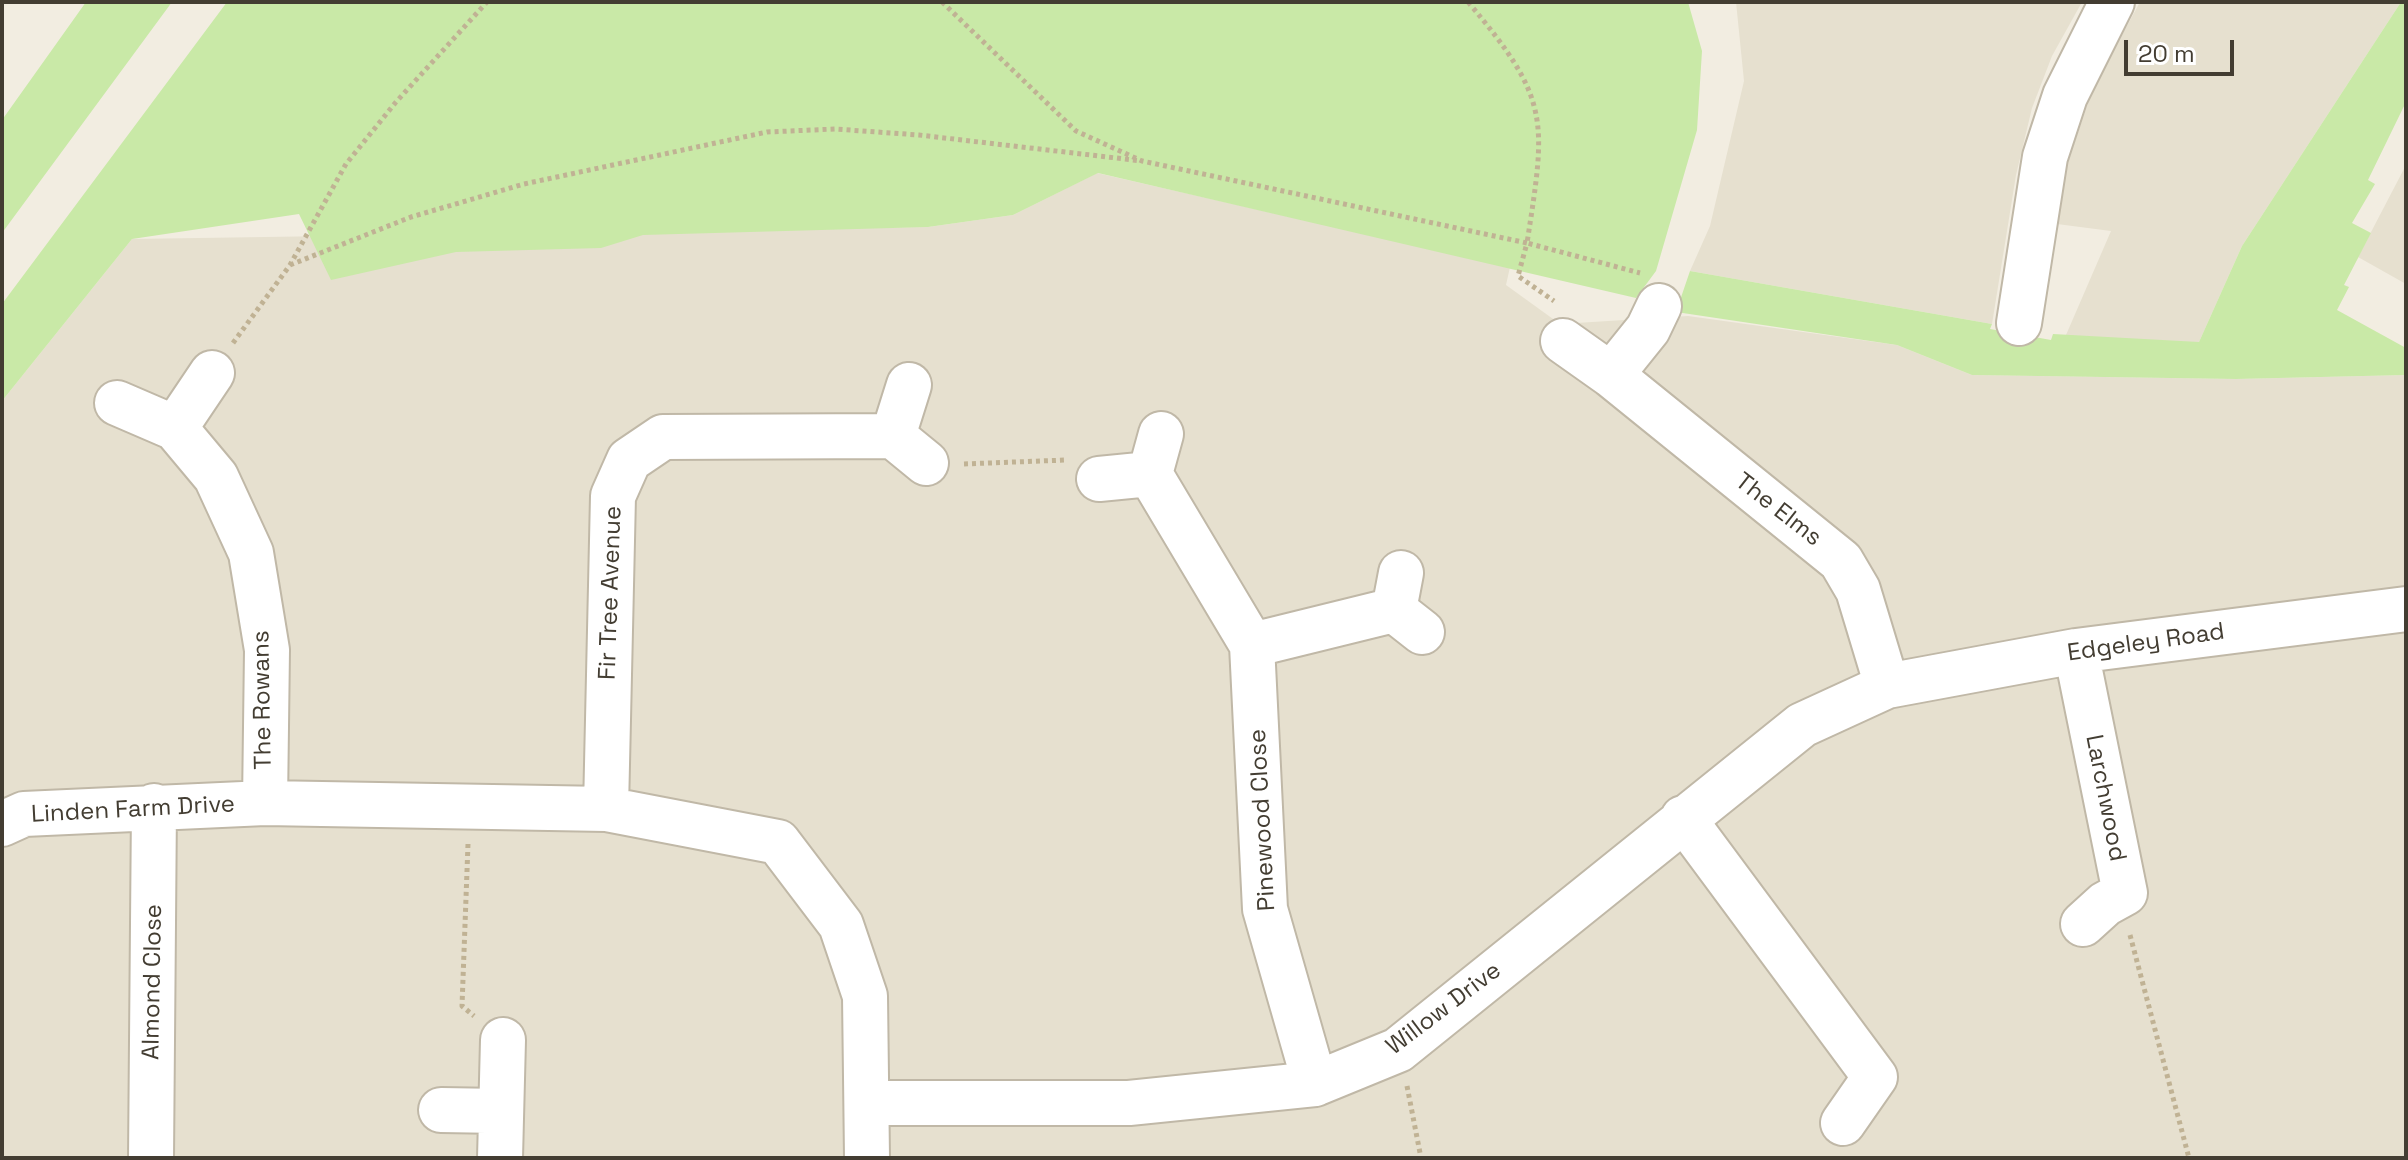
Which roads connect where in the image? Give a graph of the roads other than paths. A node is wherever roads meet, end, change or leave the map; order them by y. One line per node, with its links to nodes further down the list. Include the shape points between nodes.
1 (2112, 2): 3 (street, via 2065,96 2045,157)
2 (1652, 290): 6 (street, via 1648,329)
3 (2019, 323)
4 (1563, 341): 6 (street, The Elms)
5 (212, 373): 9 (street)
6 (1611, 375): 15 (street, The Elms, via 1841,561 1858,590)
7 (909, 385): 18 (street, Fir Tree Avenue, via 910,450 663,437 629,460 613,496)
8 (117, 403): 9 (street, The Rowans)
9 (175, 428): 16 (street, The Rowans, via 216,477 251,553 267,650)
10 (1099, 479): 13 (street, Pinewood Close, via 1156,454)
11 (1406, 605): 13 (street)
12 (2406, 609): 14 (street, Edgeley Road)
13 (1252, 645): 23 (street, Pinewood Close, via 1265,909)
14 (2076, 651): 15 (street, Edgeley Road); 21 (street, Larchwood, via 2125,893)
15 (1887, 686): 19 (street, Willow Drive, via 1802,725)
16 (265, 803): 17 (street, Linden Farm Drive); 18 (street, Linden Farm Drive)
17 (154, 806): 20 (street, Linden Farm Drive, via 24,814); 28 (street, Almond Close)
18 (606, 809): 24 (street, Linden Farm Drive, via 778,842 841,925 865,996)
19 (1683, 818): 23 (street, Willow Drive, via 1398,1050); 27 (street, via 1875,1077)
20 (2, 824)
21 (2083, 924)
22 (503, 1040): 26 (street)
23 (1315, 1084): 24 (street, Willow Drive, via 1129,1103)
24 (868, 1103): 30 (street)
25 (441, 1110): 26 (street)
26 (501, 1111): 29 (street)
27 (1843, 1123)
28 (151, 1158)
29 (500, 1158)
30 (867, 1158)

